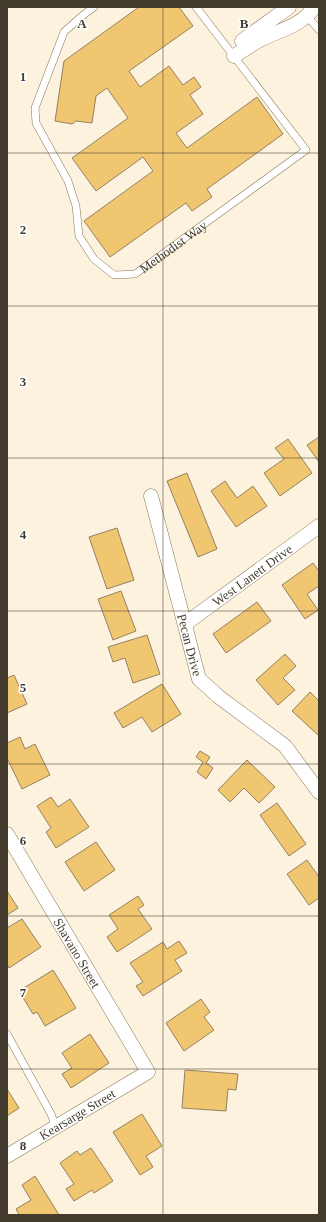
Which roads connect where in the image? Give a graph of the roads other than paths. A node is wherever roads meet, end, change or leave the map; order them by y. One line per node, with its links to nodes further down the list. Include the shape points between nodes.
1 (94, 7): 6 (lane, Methodist Way, via 64,32 35,108 36,123 68,181 76,206 79,236 94,259 114,275 135,274 306,150)
2 (196, 7): 6 (lane, Methodist Way)
3 (289, 7): 6 (street)
4 (310, 11): 5 (lane); 6 (street, via 286,29)
5 (319, 30)
6 (232, 53)
7 (151, 496): 9 (street, Pecan Drive)
8 (319, 526): 9 (street, West Lanett Drive)
9 (185, 624): 10 (street, Pecan Drive, via 199,680 285,746)
10 (319, 792)
11 (7, 834): 13 (street, Shavano Street)
12 (7, 1034): 14 (lane)
13 (148, 1072): 14 (street, Kearsarge Street)
14 (56, 1127): 15 (street, Kearsarge Street)
15 (7, 1156)

